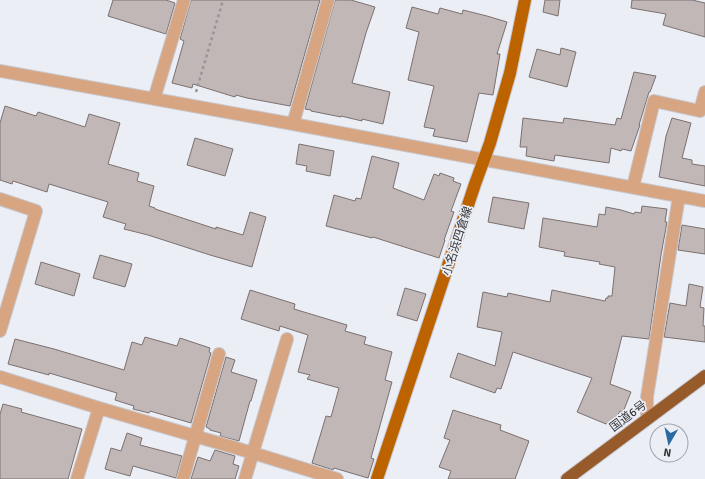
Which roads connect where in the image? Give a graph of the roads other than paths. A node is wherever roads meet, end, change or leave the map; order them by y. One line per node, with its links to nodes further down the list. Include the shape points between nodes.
1 (184, 0): 6 (street)
2 (328, 0): 7 (street)
3 (525, 0): 8 (main road, 小名浜四倉線, via 510,73)
4 (0, 71): 6 (street)
5 (705, 92): 9 (street, via 700,111 654,100)
6 (154, 99): 7 (street)
7 (293, 124): 8 (street)
8 (484, 160): 9 (street); 27 (main road, 小名浜四倉線)
9 (633, 187): 10 (street)
10 (679, 196): 12 (street); 19 (street, via 647,397)
11 (0, 199): 13 (street, via 36,211)
12 (705, 201)
13 (0, 331)
14 (287, 339): 21 (street)
15 (219, 354): 20 (street)
16 (0, 377): 18 (street)
17 (704, 378): 19 (highway, 国道6号)
18 (99, 408): 20 (street); 23 (street)
19 (647, 419): 22 (highway, 国道6号)
20 (195, 436): 21 (street); 24 (street)
21 (253, 453): 25 (street); 26 (street)
22 (571, 478)
23 (77, 479)
24 (183, 479)
25 (245, 479)
26 (337, 479)
27 (377, 479)

